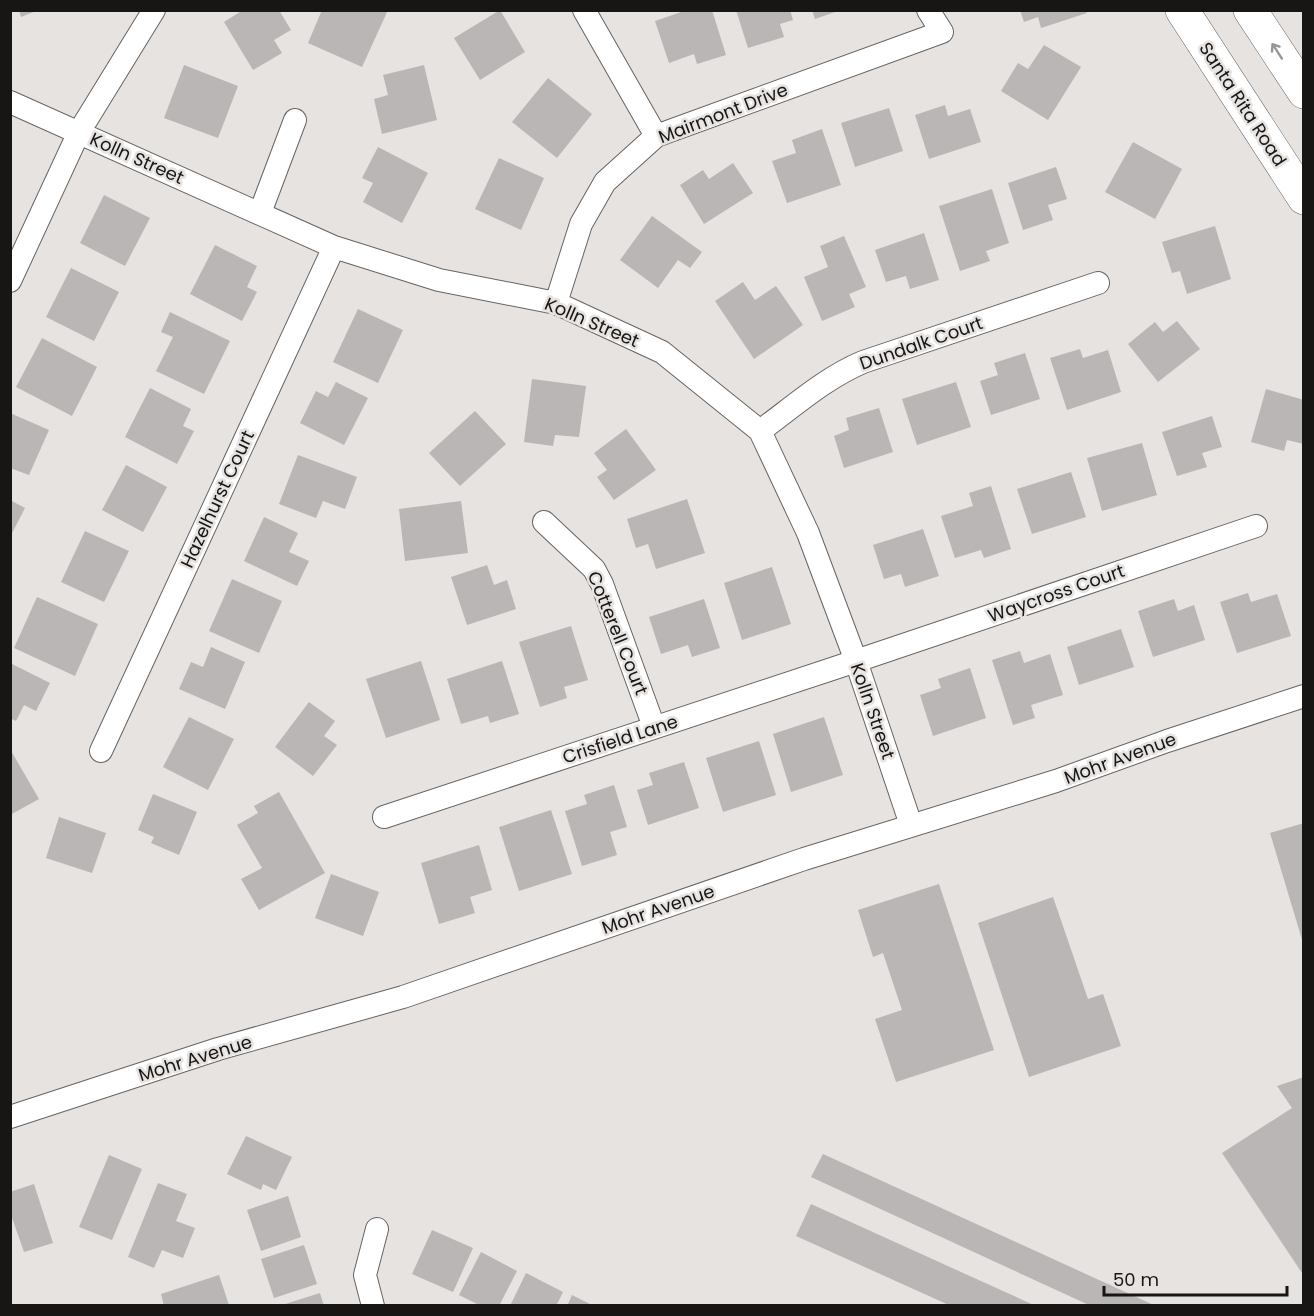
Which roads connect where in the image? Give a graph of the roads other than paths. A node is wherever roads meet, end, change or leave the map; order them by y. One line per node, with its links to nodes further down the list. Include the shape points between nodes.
1 (154, 10): 9 (street)
2 (584, 10): 10 (street)
3 (928, 10): 10 (street, Mairmont Drive, via 942,32)
4 (1182, 10): 11 (main road, Santa Rita Road)
5 (1250, 10): 6 (main road, one-way to 5)
6 (1304, 92)
7 (10, 102): 9 (street, Kolln Street)
8 (295, 120): 12 (street)
9 (80, 132): 12 (street, Kolln Street); 14 (street)
10 (656, 136): 16 (street, Mairmont Drive, via 605,182 581,224)
11 (1304, 198)
12 (260, 213): 13 (street, Kolln Street)
13 (334, 247): 16 (street, Kolln Street, via 439,280); 23 (street, Hazelhurst Court)
14 (10, 281)
15 (1098, 283): 17 (street, Dundalk Court, via 845,369)
16 (556, 303): 17 (street, Kolln Street, via 662,352)
17 (760, 431): 20 (street, Kolln Street, via 808,533)
18 (544, 522): 22 (street, Cotterell Court, via 594,569)
19 (1256, 526): 20 (street, Waycross Court)
20 (856, 661): 22 (street, Crisfield Lane); 25 (street, Kolln Street)
21 (1304, 696): 25 (street, Mohr Avenue, via 1056,781)
22 (654, 728): 24 (street, Crisfield Lane)
23 (101, 751)
24 (384, 817)
25 (911, 825): 26 (street, Mohr Avenue, via 403,997 218,1049)
26 (10, 1118)
27 (377, 1229): 28 (street, via 365,1275)
28 (374, 1305)

